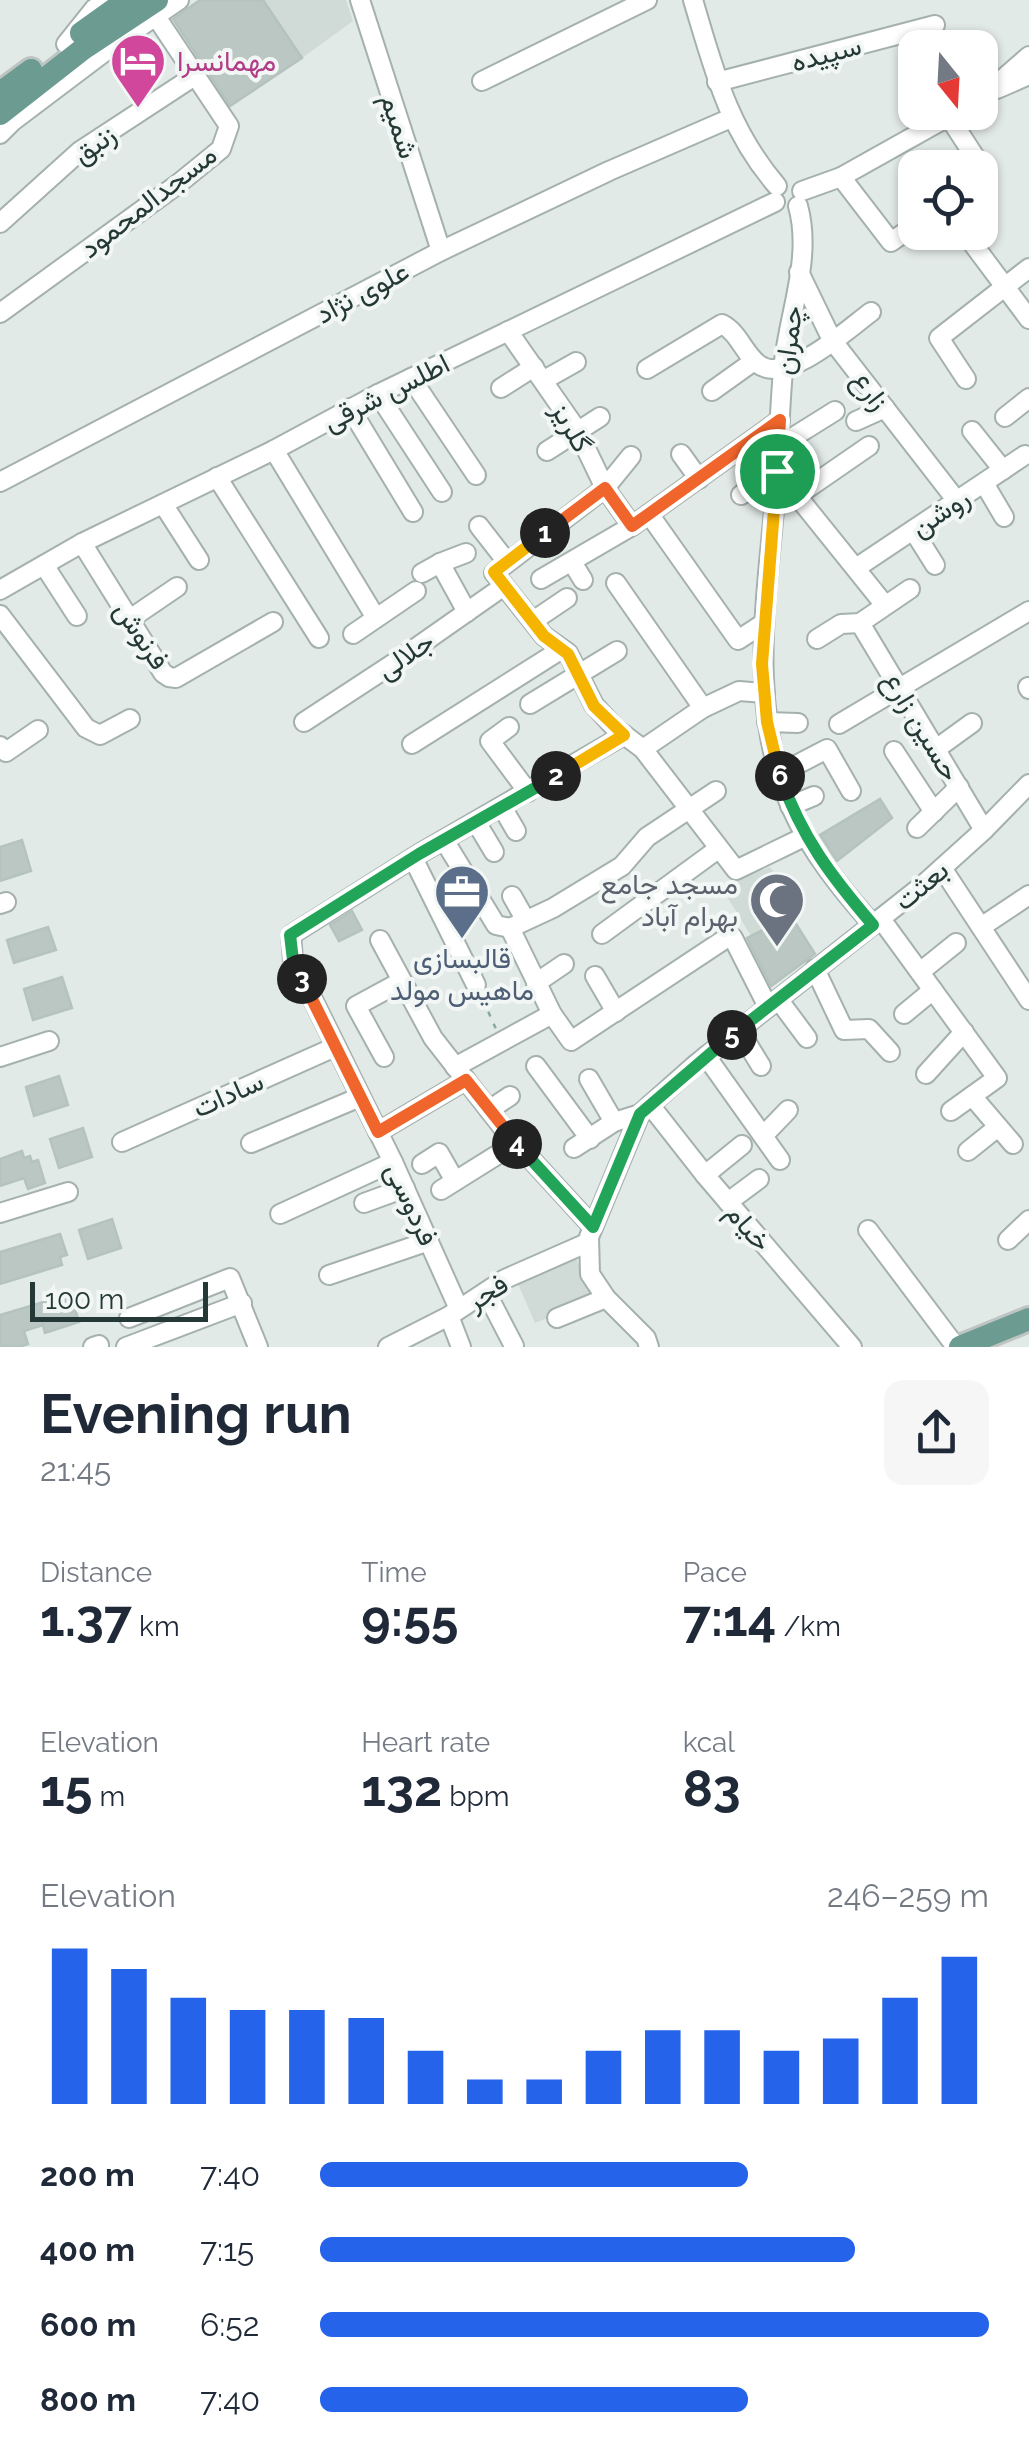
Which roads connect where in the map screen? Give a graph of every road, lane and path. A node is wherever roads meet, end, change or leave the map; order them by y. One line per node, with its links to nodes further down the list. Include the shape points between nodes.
1 (107, 0): 10 (street, via 94,9)
2 (127, 0): 10 (main road)
3 (180, 0): 7 (street)
4 (360, 0): 28 (street, شمیم)
5 (647, 0): 14 (street)
6 (693, 0): 15 (street)
7 (156, 8): 9 (street); 10 (main road); 12 (street, مسجدالمحمود)
8 (935, 25): 15 (street, سپیده)
9 (115, 44): 10 (main road); 21 (street)
10 (74, 46): 18 (main road)
11 (1029, 56): 16 (street)
12 (196, 74): 25 (street, زنبق, via 80,151); 33 (street, مسجدالمحمود, via 229,126 221,149)
13 (1029, 75): 17 (street)
14 (482, 81)
15 (717, 82): 19 (street)
16 (998, 82)
17 (998, 89)
18 (1, 105)
19 (732, 118): 23 (street); 28 (street, علوی نژاد)
20 (925, 130): 22 (street)
21 (0, 134)
22 (841, 176): 24 (street); 26 (street, via 891,242)
23 (776, 194): 24 (street, via 784,182 793,182); 35 (street, اطلس شرقی)
24 (800, 199): 30 (street, چمران)
25 (0, 223)
26 (898, 237)
27 (978, 250): 31 (street)
28 (440, 251): 69 (street, علوی نژاد)
29 (1029, 268): 31 (street)
30 (799, 272): 36 (street, زارع); 40 (street, چمران)
31 (1005, 286): 34 (street); 43 (street, via 939,338)
32 (871, 312): 36 (street)
33 (0, 313)
34 (1029, 318)
35 (508, 330): 41 (street, گلریز); 42 (street, اطلس شرقی)
36 (832, 340): 40 (street); 49 (street, زارع)
37 (754, 360): 39 (street, via 722,324); 40 (street, via 767,370); 45 (street)
38 (576, 362): 41 (street)
39 (648, 369)
40 (782, 369): 53 (street, چمران)
41 (539, 374): 44 (street); 55 (street, گلریز)
42 (411, 378): 46 (street, اطلس شرقی); 66 (street)
43 (966, 379)
44 (501, 388)
45 (712, 392)
46 (378, 394): 48 (street, اطلس شرقی); 72 (street)
47 (1029, 398): 52 (street)
48 (350, 408): 59 (street, اطلس شرقی); 77 (street)
49 (884, 408): 54 (street); 75 (street, زارع)
50 (835, 411): 57 (street)
51 (600, 416): 55 (street)
52 (1005, 417)
53 (780, 420): 57 (street, چمران); 68 (street)
54 (856, 421)
55 (578, 430): 60 (street); 71 (street, گلریز)
56 (972, 432): 64 (street)
57 (779, 446): 65 (street, چمران)
58 (870, 446): 74 (street)
59 (274, 450): 67 (street, اطلس شرقی); 105 (street)
60 (547, 451)
61 (681, 454): 68 (street)
62 (1025, 455): 64 (street, روشن)
63 (632, 456): 71 (street, جلالی)
64 (1003, 470): 70 (street, روشن)
65 (777, 471): 73 (street); 74 (street); 109 (street, چمران)
66 (476, 475)
67 (217, 477): 76 (street, اطلس شرقی); 111 (street)
68 (699, 479): 78 (street)
69 (0, 482)
70 (984, 483): 75 (street, روشن); 79 (street)
71 (605, 488): 81 (street, گلریز); 91 (street, جلالی)
72 (442, 492)
73 (742, 494)
74 (798, 495): 90 (street)
75 (957, 501): 82 (street, روشن)
76 (163, 504): 83 (street, اطلس شرقی); 85 (street)
77 (413, 512)
78 (649, 514): 81 (street); 109 (street, via 738,640)
79 (1004, 517)
80 (479, 526): 91 (street)
81 (632, 526): 86 (street)
82 (913, 530): 89 (street); 90 (street, روشن)
83 (82, 543): 88 (street, اطلس شرقی); 104 (street, فرنوش)
84 (466, 553): 87 (street)
85 (199, 560)
86 (572, 562): 92 (street); 93 (street)
87 (440, 563): 101 (street); 105 (street)
88 (44, 565): 97 (street, اطلس شرقی); 103 (street)
89 (935, 565)
90 (856, 568): 99 (street)
91 (502, 574): 101 (street, جلالی); 106 (street)
92 (542, 580)
93 (584, 580)
94 (616, 583): 119 (street)
95 (177, 587): 104 (street)
96 (910, 589): 99 (street)
97 (0, 590)
98 (567, 598): 106 (street)
99 (884, 604): 108 (street)
100 (1029, 611): 116 (street)
101 (467, 612): 121 (street, جلالی)
102 (0, 615): 120 (street, via 86,728 100,735)
103 (77, 616)
104 (130, 618): 107 (street, فرنوش, via 163,673 176,678)
105 (376, 618): 110 (street)
106 (532, 621): 113 (street)
107 (274, 622)
108 (860, 622): 112 (street); 116 (street, حسین زارع)
109 (764, 623): 117 (street, چمران)
110 (352, 634)
111 (319, 638)
112 (817, 639)
113 (562, 649): 115 (street); 129 (street)
114 (617, 652): 115 (street)
115 (578, 674): 118 (street); 128 (street, via 594,706)
116 (900, 689): 125 (street); 132 (street, حسین زارع)
117 (764, 693): 119 (street, via 739,691); 122 (street, چمران)
118 (530, 704)
119 (702, 708): 131 (street)
120 (130, 719)
121 (304, 722)
122 (767, 722): 124 (street); 134 (street, چمران)
123 (972, 722): 132 (street)
124 (798, 723)
125 (839, 724)
126 (508, 727): 139 (street, via 490,741)
127 (38, 730): 130 (street, via 6,752)
128 (624, 735): 131 (street); 139 (street)
129 (412, 744)
130 (0, 746)
131 (643, 749): 143 (street)
132 (936, 749): 136 (street, حسین زارع)
133 (894, 751): 144 (street)
134 (780, 774): 138 (street, via 828,749); 141 (street, چمران)
135 (1029, 784): 147 (street, بعثت)
136 (959, 787): 144 (street); 147 (street, حسین زارع)
137 (716, 791): 143 (street)
138 (850, 791)
139 (528, 792): 142 (street)
140 (814, 796): 141 (street)
141 (790, 806): 149 (street, چمران)
142 (502, 807): 145 (street); 148 (street)
143 (689, 810): 151 (street); 158 (street, via 622,866)
144 (934, 812): 146 (street)
145 (476, 822): 150 (street); 152 (street)
146 (917, 828)
147 (984, 830): 154 (street, بعثت)
148 (516, 831)
149 (806, 836): 151 (street, via 736,870); 157 (street, چمران, via 832,878)
150 (444, 840): 153 (street); 158 (street, via 496,925)
151 (718, 849): 160 (street)
152 (494, 852)
153 (412, 858): 169 (street); 181 (street, فردوسی, via 290,935 293,960)
154 (942, 868): 157 (street, بعثت); 159 (street)
155 (1029, 895): 159 (street)
156 (512, 896): 158 (street)
157 (877, 922): 164 (street, بعثت); 165 (street, چمران)
158 (518, 923): 168 (street)
159 (981, 926): 171 (street)
160 (602, 934)
161 (380, 940): 167 (street)
162 (956, 943): 165 (street)
163 (564, 964): 168 (street)
164 (815, 969): 172 (street, بعثت); 182 (street, via 844,1030 869,1029)
165 (920, 972): 170 (street, چمران)
166 (595, 976): 173 (street)
167 (402, 982): 185 (street, via 356,1006); 188 (street)
168 (536, 982): 174 (street)
169 (476, 985): 180 (path)
170 (933, 990): 175 (street); 177 (street, چمران)
171 (1029, 1000)
172 (772, 1002): 173 (street, via 733,938); 176 (street, بعثت); 178 (street)
173 (616, 1012): 174 (street, via 571,1041)
174 (552, 1014): 180 (street)
175 (904, 1014)
176 (739, 1030): 183 (street, بعثت); 187 (street)
177 (964, 1032): 189 (street); 192 (street, چمران, via 998,1078)
178 (806, 1038)
179 (49, 1041): 184 (street)
180 (502, 1042): 188 (street)
181 (335, 1047): 193 (street, فردوسی); 202 (street, سادات)
182 (890, 1052)
183 (706, 1056): 194 (street, بعثت); 201 (street)
184 (0, 1057)
185 (384, 1057)
186 (536, 1066): 198 (street, via 582,1144)
187 (761, 1066)
188 (460, 1073): 195 (street); 200 (street)
189 (926, 1074)
190 (589, 1079): 198 (street)
191 (510, 1096): 195 (street)
192 (972, 1096): 197 (street); 199 (street)
193 (360, 1097): 200 (street, فردوسی); 204 (street)
194 (645, 1109): 198 (street); 211 (street, خیام); 221 (street, بعثت)
195 (489, 1110): 203 (street)
196 (788, 1110): 201 (street)
197 (950, 1111)
198 (614, 1122)
199 (998, 1127): 205 (street); 207 (street)
200 (378, 1132): 209 (street, فردوسی)
201 (763, 1136): 208 (street)
202 (122, 1142)
203 (516, 1142): 210 (street, via 448,1186 439,1154); 221 (street, via 541,1158)
204 (252, 1143)
205 (1013, 1144)
206 (742, 1145): 211 (street)
207 (968, 1151)
208 (780, 1160)
209 (393, 1162): 213 (street, فردوسی); 218 (street)
210 (422, 1164)
211 (705, 1175): 215 (street, خیام)
212 (759, 1179): 215 (street)
213 (405, 1188): 216 (street); 223 (street, فردوسی)
214 (68, 1192): 217 (street)
215 (728, 1202): 238 (street, خیام)
216 (364, 1203)
217 (0, 1213)
218 (280, 1214)
219 (1029, 1220): 222 (street)
220 (868, 1230): 239 (street)
221 (591, 1235): 225 (street, فجر); 226 (street, via 590,1274)
222 (1008, 1240)
223 (429, 1241): 224 (street); 228 (street, فردوسی)
224 (329, 1275)
225 (486, 1292): 228 (street, فجر); 232 (street)
226 (606, 1298): 230 (street); 237 (street)
227 (242, 1303): 229 (street, via 227,1277); 233 (street); 234 (street)
228 (454, 1313): 235 (street, فجر); 236 (street, فردوسی)
229 (129, 1318)
230 (556, 1318)
231 (1029, 1319): 239 (main road)
232 (514, 1346)
233 (126, 1347)
234 (258, 1347)
235 (388, 1347)
236 (461, 1347)
237 (650, 1347)
238 (852, 1347)
239 (958, 1347)

